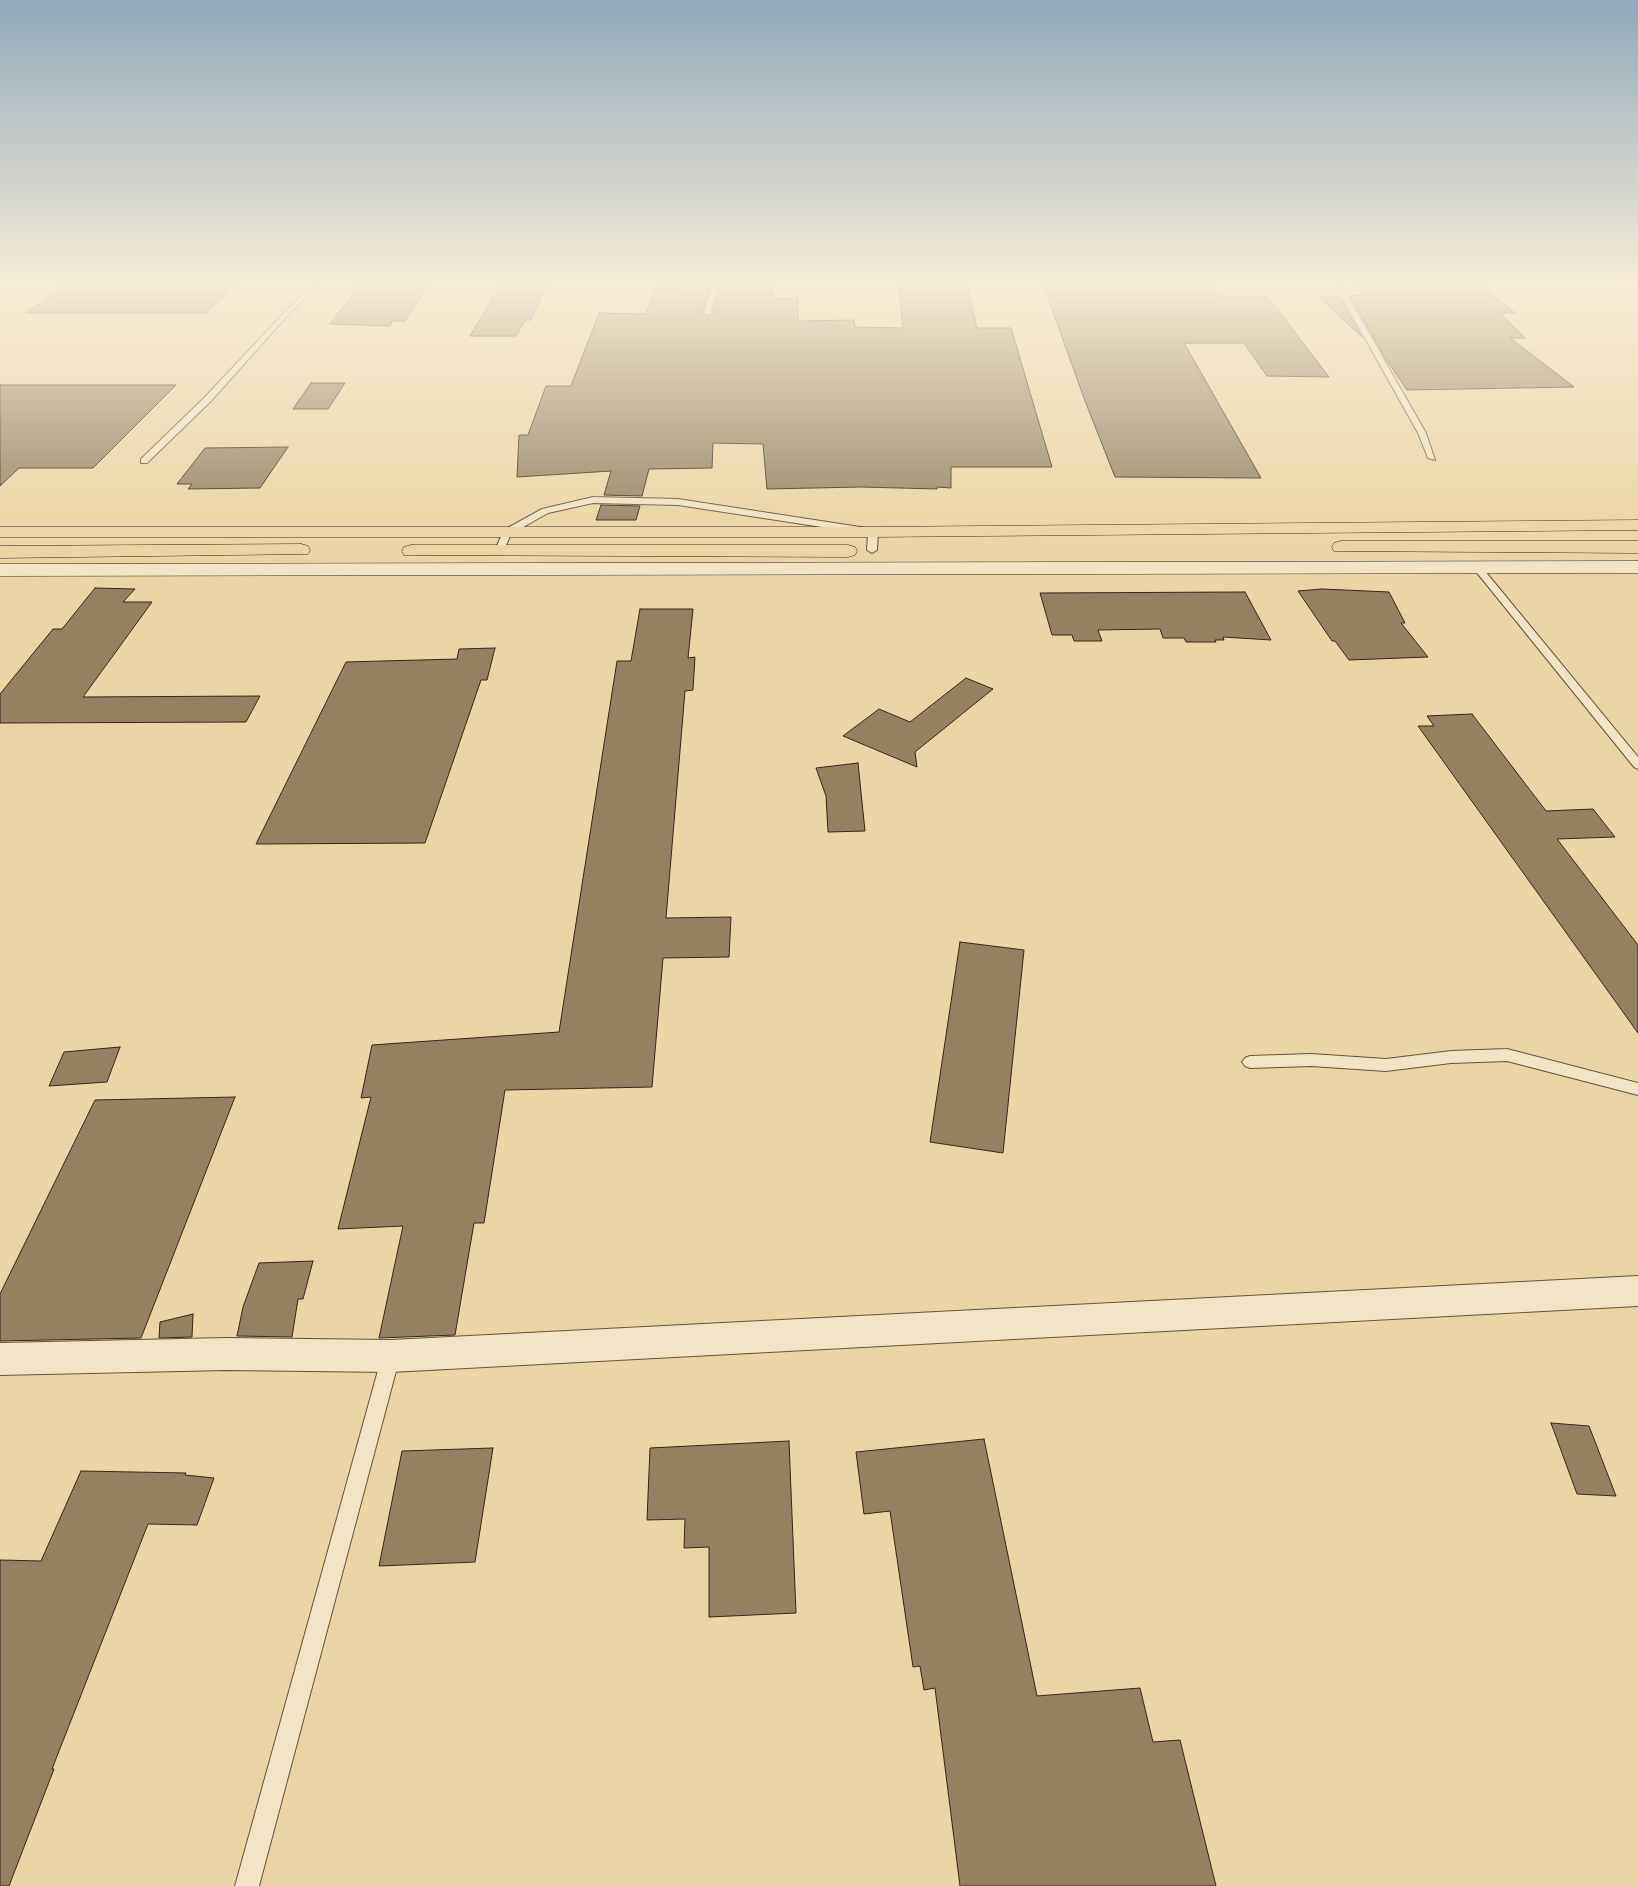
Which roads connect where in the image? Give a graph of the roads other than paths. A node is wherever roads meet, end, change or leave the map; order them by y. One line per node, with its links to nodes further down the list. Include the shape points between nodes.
1 (235, 369): 4 (lane)
2 (1386, 369): 3 (lane, via 1422,433)
3 (1432, 458)
4 (144, 462)
5 (1638, 525): 8 (highway)
6 (0, 532): 7 (highway)
7 (507, 532): 8 (highway); 8 (lane, via 544,511 593,500 678,502); 15 (lane)
8 (872, 541): 13 (highway); 15 (highway)
9 (1321, 547): 10 (highway)
10 (1638, 547)
11 (320, 550): 14 (highway)
12 (396, 550): 15 (highway)
13 (892, 550)
14 (0, 552)
15 (499, 552)
16 (1477, 567): 17 (main road); 18 (main road); 19 (lane)
17 (1638, 567)
18 (0, 570)
19 (1638, 765)
20 (1250, 1062): 21 (lane, via 1311,1060 1386,1065 1451,1057 1507,1055)
21 (1638, 1089)
22 (1638, 1291): 23 (street)
23 (391, 1356): 24 (street, via 226,1354); 25 (lane)
24 (0, 1359)
25 (246, 1886)

